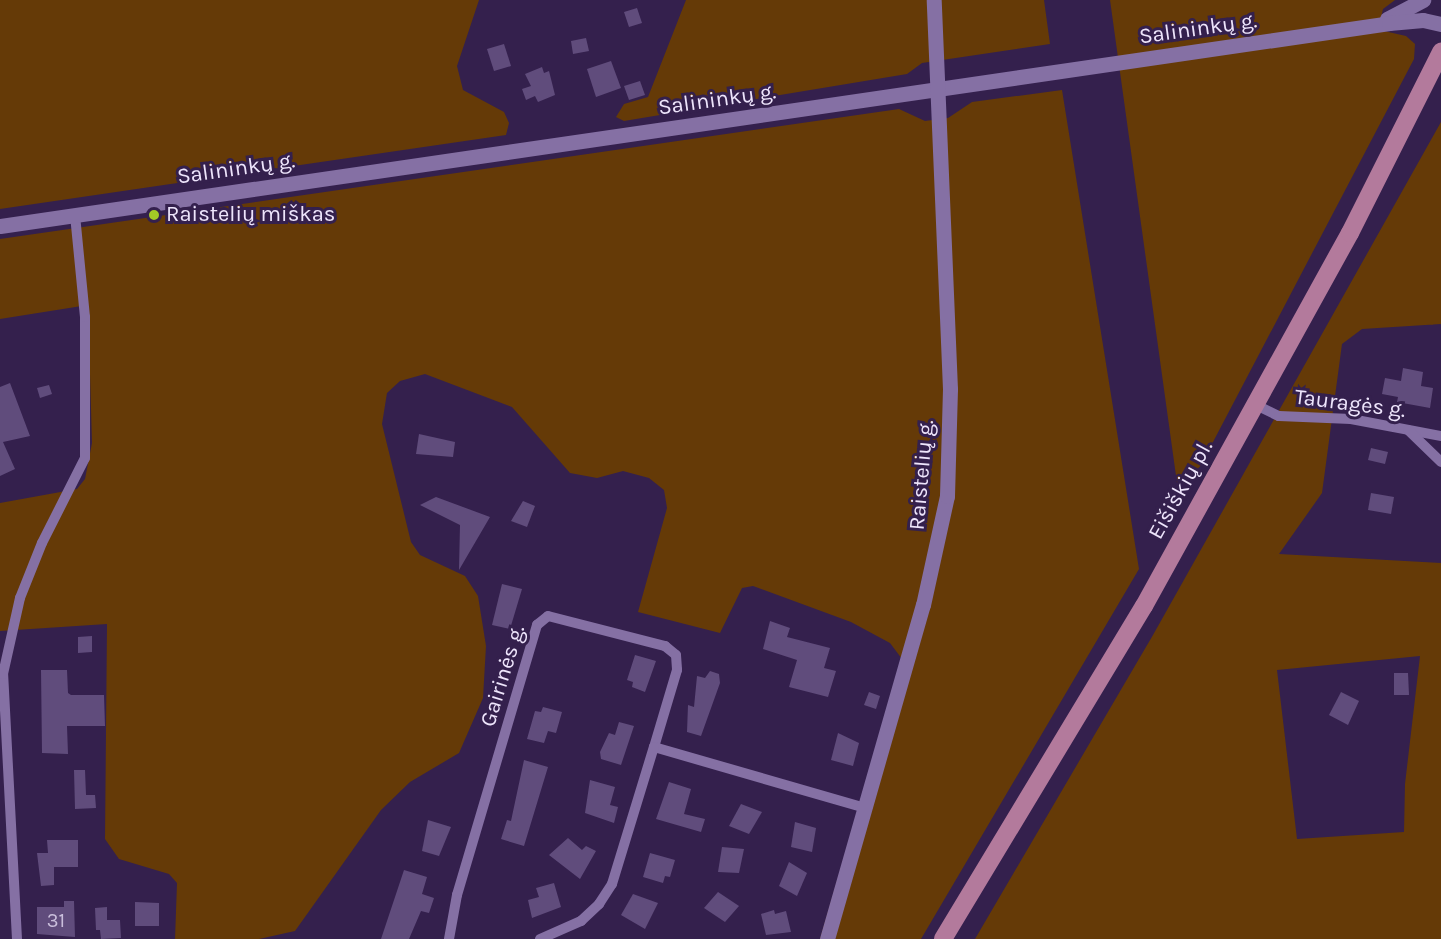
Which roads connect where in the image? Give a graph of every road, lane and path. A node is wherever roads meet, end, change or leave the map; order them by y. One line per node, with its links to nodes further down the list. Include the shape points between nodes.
1 (934, 0): 6 (main road, Raistelių g.)
2 (1423, 0): 4 (main road)
3 (1441, 24): 4 (main road, Salininkų g., via 1423,20)
4 (1370, 26): 6 (main road, Salininkų g.)
5 (1441, 54): 9 (main road, Eišiškių pl.)
6 (939, 89): 7 (main road, Salininkų g.); 14 (main road, Raistelių g., via 950,389 947,496 929,583)
7 (75, 215): 8 (main road, Salininkų g.); 15 (street, via 85,317 85,458 20,597 3,674)
8 (0, 226)
9 (1256, 405): 10 (street, Tauragės g., via 1279,416 1351,419); 19 (main road, Eišiškių pl., via 1138,616)
10 (1408, 430): 11 (street, Tauragės g.); 12 (street)
11 (1441, 436)
12 (1441, 462)
13 (654, 747): 14 (street); 16 (street, Gairinės g., via 677,670 676,655 665,646 557,616 542,619 457,895); 17 (street, Gairinės g., via 612,884 581,921)
14 (865, 808): 18 (main road, Raistelių g.)
15 (16, 939)
16 (449, 939)
17 (540, 939)
18 (827, 939)
19 (943, 939)

